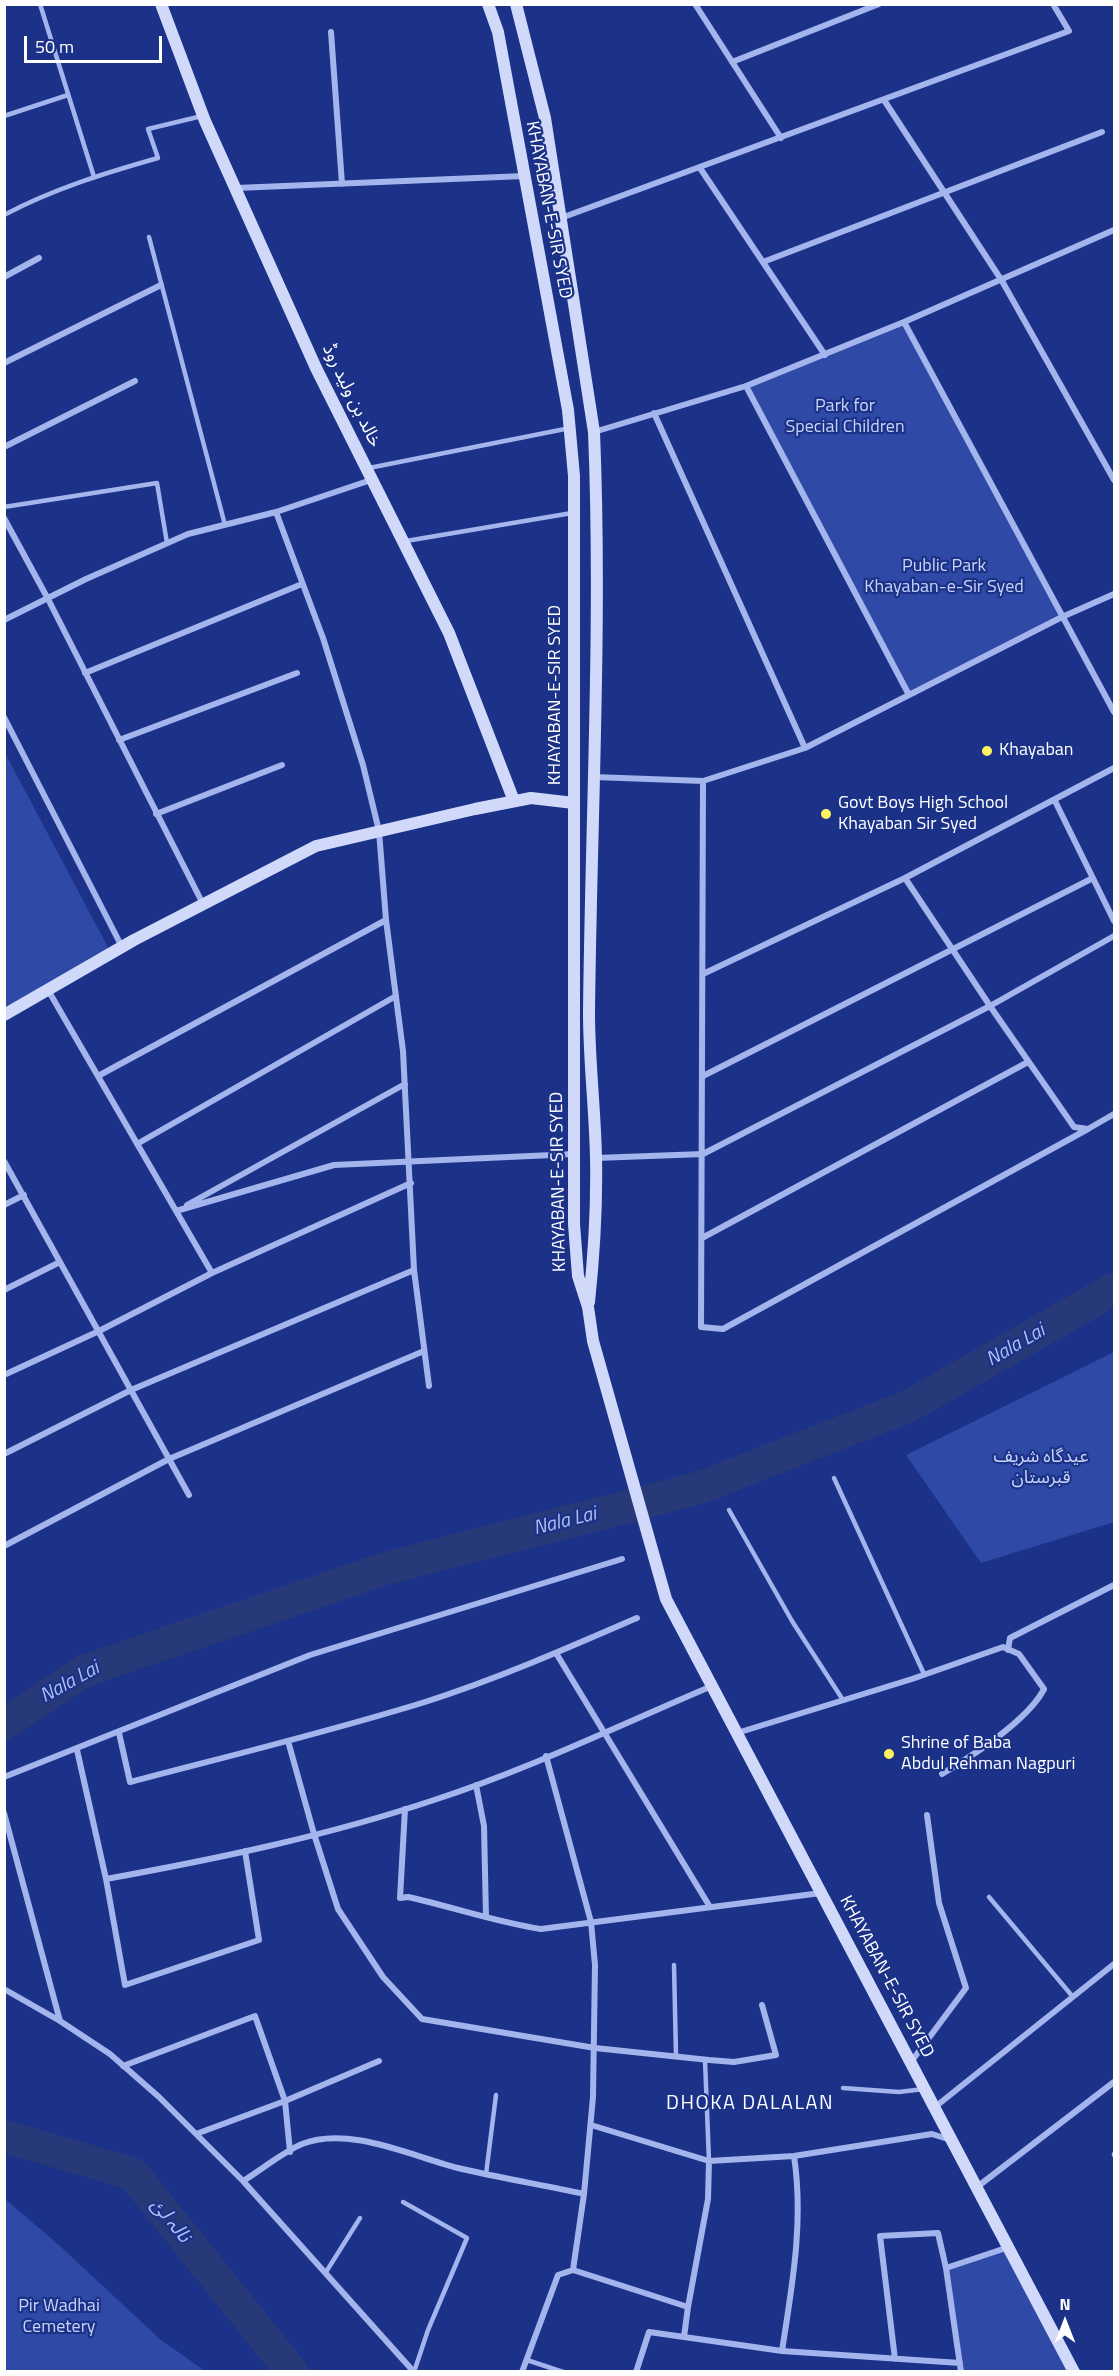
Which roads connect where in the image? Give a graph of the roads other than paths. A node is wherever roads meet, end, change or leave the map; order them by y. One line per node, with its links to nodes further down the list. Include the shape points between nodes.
1 (40, 4): 10 (lane)
2 (161, 4): 13 (main road, خالد بن ولید روڈ)
3 (488, 4): 17 (main road, KHAYABAN-E-SIR SYED, via 498,32)
4 (516, 4): 23 (main road, KHAYABAN-E-SIR SYED, via 545,118)
5 (695, 4): 9 (street)
6 (879, 4): 9 (street)
7 (1053, 4): 11 (street, via 1069,31)
8 (332, 32): 19 (street)
9 (732, 62): 15 (street)
10 (68, 95): 12 (lane); 18 (lane)
11 (884, 100): 15 (street); 21 (street)
12 (4, 116)
13 (203, 116): 18 (lane, via 148,129 158,158); 20 (main road, خالد بن ولید روڈ)
14 (1102, 132): 21 (street)
15 (782, 138): 16 (street)
16 (700, 168): 23 (street); 27 (street)
17 (524, 176): 19 (street); 37 (main road, KHAYABAN-E-SIR SYED)
18 (94, 177): 22 (lane)
19 (342, 184): 20 (street)
20 (235, 188): 40 (main road, خالد بن ولید روڈ, via 316,368)
21 (945, 193): 27 (street); 29 (street)
22 (4, 215)
23 (560, 219): 38 (main road, KHAYABAN-E-SIR SYED)
24 (1114, 230): 29 (street)
25 (148, 237): 30 (lane)
26 (39, 258): 28 (street)
27 (763, 262): 32 (street)
28 (4, 277)
29 (1002, 281): 31 (street); 41 (street)
30 (161, 285): 33 (street); 46 (lane)
31 (904, 322): 32 (street); 52 (street)
32 (825, 355): 35 (street)
33 (4, 363)
34 (135, 381): 39 (street)
35 (746, 386): 36 (street); 56 (street)
36 (654, 413): 38 (street); 60 (street)
37 (570, 428): 40 (lane); 44 (main road, KHAYABAN-E-SIR SYED)
38 (594, 432): 63 (main road, KHAYABAN-E-SIR SYED)
39 (4, 447)
40 (369, 474): 43 (street); 47 (main road, خالد بن ولید روڈ)
41 (1114, 480)
42 (4, 507): 48 (lane, via 157,483)
43 (276, 512): 46 (street); 49 (street)
44 (574, 513): 47 (lane); 67 (main road, KHAYABAN-E-SIR SYED)
45 (4, 518): 51 (street)
46 (225, 525): 48 (street)
47 (403, 542): 65 (main road, خالد بن ولید روڈ, via 449,633)
48 (167, 543): 51 (street)
49 (303, 584): 54 (street); 69 (street, via 363,765)
50 (1114, 594): 52 (street)
51 (48, 599): 53 (street); 54 (street)
52 (1062, 617): 56 (street); 57 (street)
53 (4, 620)
54 (85, 674): 59 (street)
55 (297, 674): 59 (street)
56 (909, 695): 60 (street)
57 (1114, 712)
58 (4, 717): 76 (street)
59 (119, 740): 68 (street)
60 (805, 748): 64 (street)
61 (282, 765): 68 (street)
62 (1114, 768): 66 (street)
63 (594, 777): 64 (street); 92 (main road, KHAYABAN-E-SIR SYED, via 589,1015)
64 (703, 781): 78 (street)
65 (514, 801): 67 (main road, via 531,798); 69 (main road)
66 (1055, 801): 70 (street); 71 (street)
67 (574, 803): 90 (main road, KHAYABAN-E-SIR SYED)
68 (156, 814): 72 (street)
69 (379, 831): 72 (main road, via 316,846); 73 (street)
70 (905, 878): 77 (street); 78 (street)
71 (1093, 878): 74 (street); 77 (street)
72 (203, 904): 76 (main road)
73 (387, 920): 80 (street); 84 (street)
74 (1114, 921)
75 (1114, 936): 81 (street)
76 (122, 947): 79 (main road)
77 (952, 949): 81 (street); 85 (street)
78 (703, 974): 85 (street)
79 (48, 990): 82 (main road); 84 (street)
80 (396, 996): 86 (street); 89 (street)
81 (990, 1006): 83 (street); 91 (street)
82 (4, 1016)
83 (1028, 1062): 88 (street, via 1074,1127); 99 (street)
84 (98, 1076): 89 (street)
85 (703, 1076): 91 (street)
86 (405, 1084): 94 (street); 98 (street)
87 (1114, 1114): 88 (street)
88 (1088, 1129): 99 (street, via 723,1329 701,1328)
89 (137, 1144): 98 (street)
90 (574, 1154): 94 (street); 104 (main road, KHAYABAN-E-SIR SYED, via 578,1276)
91 (703, 1155): 92 (street); 99 (street)
92 (596, 1158): 104 (main road, KHAYABAN-E-SIR SYED)
93 (4, 1161): 96 (street)
94 (409, 1162): 95 (street); 98 (street, via 334,1166)
95 (411, 1183): 101 (street); 102 (street)
96 (24, 1195): 97 (street); 100 (street)
97 (4, 1205)
98 (176, 1211): 102 (street)
99 (702, 1238)
100 (60, 1262): 103 (street); 105 (street)
101 (414, 1270): 106 (street); 109 (street)
102 (212, 1273): 105 (street)
103 (4, 1290)
104 (588, 1307): 122 (main road, KHAYABAN-E-SIR SYED, via 593,1341 666,1599)
105 (99, 1331): 107 (street); 109 (street)
106 (424, 1351): 108 (street); 111 (street)
107 (4, 1376)
108 (429, 1386)
109 (131, 1390): 110 (street); 111 (street)
110 (4, 1454)
111 (169, 1458): 113 (street); 115 (street)
112 (834, 1478): 121 (lane)
113 (189, 1495)
114 (729, 1510): 123 (lane, via 792,1621)
115 (4, 1546)
116 (622, 1559): 125 (street, via 310,1655)
117 (1114, 1584): 119 (street, via 1010,1638)
118 (637, 1618): 120 (street)
119 (1008, 1650): 121 (street, via 1003,1647); 130 (street, via 1019,1654 1044,1689 1040,1697 980,1751)
120 (556, 1653): 124 (street); 127 (street, via 427,1701)
121 (924, 1674): 123 (street)
122 (712, 1686): 124 (street); 126 (main road, KHAYABAN-E-SIR SYED)
123 (843, 1700): 126 (street)
124 (603, 1732): 129 (street); 141 (street)
125 (119, 1733): 127 (street, via 130,1782); 128 (street)
126 (737, 1733): 139 (main road, KHAYABAN-E-SIR SYED)
127 (288, 1740): 136 (street)
128 (77, 1750): 131 (street); 138 (street)
129 (546, 1756): 132 (street); 143 (street)
130 (942, 1774)
131 (4, 1777)
132 (476, 1785): 133 (street); 142 (street, via 484,1826)
133 (405, 1809): 136 (street); 142 (street, via 400,1898)
134 (4, 1813): 149 (street)
135 (927, 1815): 154 (street, via 939,1903 966,1988)
136 (314, 1834): 137 (street); 150 (street, via 338,1909 383,1977 422,2019)
137 (245, 1851): 138 (street); 138 (street, via 259,1940 125,1985)
138 (106, 1879)
139 (822, 1893): 141 (street); 154 (main road, KHAYABAN-E-SIR SYED)
140 (989, 1897): 147 (lane)
141 (710, 1907): 143 (street)
142 (486, 1917): 143 (street, via 542,1929)
143 (591, 1922): 150 (street, via 596,1965)
144 (1114, 1964): 147 (street)
145 (674, 1965): 151 (lane)
146 (4, 1989): 149 (street)
147 (1073, 1997): 161 (street)
148 (762, 2005): 152 (street, via 776,2055 734,2062)
149 (60, 2021): 155 (street)
150 (595, 2048): 151 (street); 162 (street)
151 (676, 2056): 152 (street)
152 (705, 2060): 167 (lane)
153 (379, 2061): 160 (street)
154 (910, 2062): 158 (main road, KHAYABAN-E-SIR SYED)
155 (123, 2066): 160 (street, via 255,2016); 163 (street)
156 (1114, 2082): 170 (street)
157 (843, 2088): 158 (lane, via 899,2092)
158 (925, 2089): 161 (main road, KHAYABAN-E-SIR SYED)
159 (496, 2095): 168 (lane)
160 (285, 2101): 163 (street); 165 (street)
161 (935, 2107): 164 (main road, KHAYABAN-E-SIR SYED)
162 (591, 2125): 167 (street); 171 (street)
163 (196, 2134): 169 (street)
164 (952, 2140): 166 (street, via 932,2134); 170 (main road, KHAYABAN-E-SIR SYED)
165 (290, 2152): 168 (street, via 302,2144 324,2139 383,2144); 169 (street)
166 (794, 2156): 167 (street); 180 (street, via 798,2246)
167 (709, 2161): 178 (street, via 708,2199)
168 (486, 2174): 171 (street)
169 (243, 2181): 177 (street)
170 (977, 2187): 174 (main road, KHAYABAN-E-SIR SYED)
171 (585, 2194): 176 (street)
172 (403, 2202): 184 (lane, via 467,2238)
173 (360, 2218): 177 (lane)
174 (1009, 2247): 175 (street); 189 (main road, KHAYABAN-E-SIR SYED)
175 (946, 2268): 181 (street, via 938,2233 880,2236); 183 (street)
176 (573, 2270): 178 (street); 182 (street, via 558,2275)
177 (326, 2272): 184 (street)
178 (688, 2307): 179 (street)
179 (684, 2337): 180 (street); 187 (street, via 649,2332)
180 (783, 2351): 181 (street)
181 (896, 2359): 183 (street)
182 (527, 2360): 185 (street); 186 (lane)
183 (960, 2363): 188 (street)
184 (414, 2372)
185 (522, 2372)
186 (563, 2372)
187 (636, 2372)
188 (961, 2372)
189 (1074, 2372)

